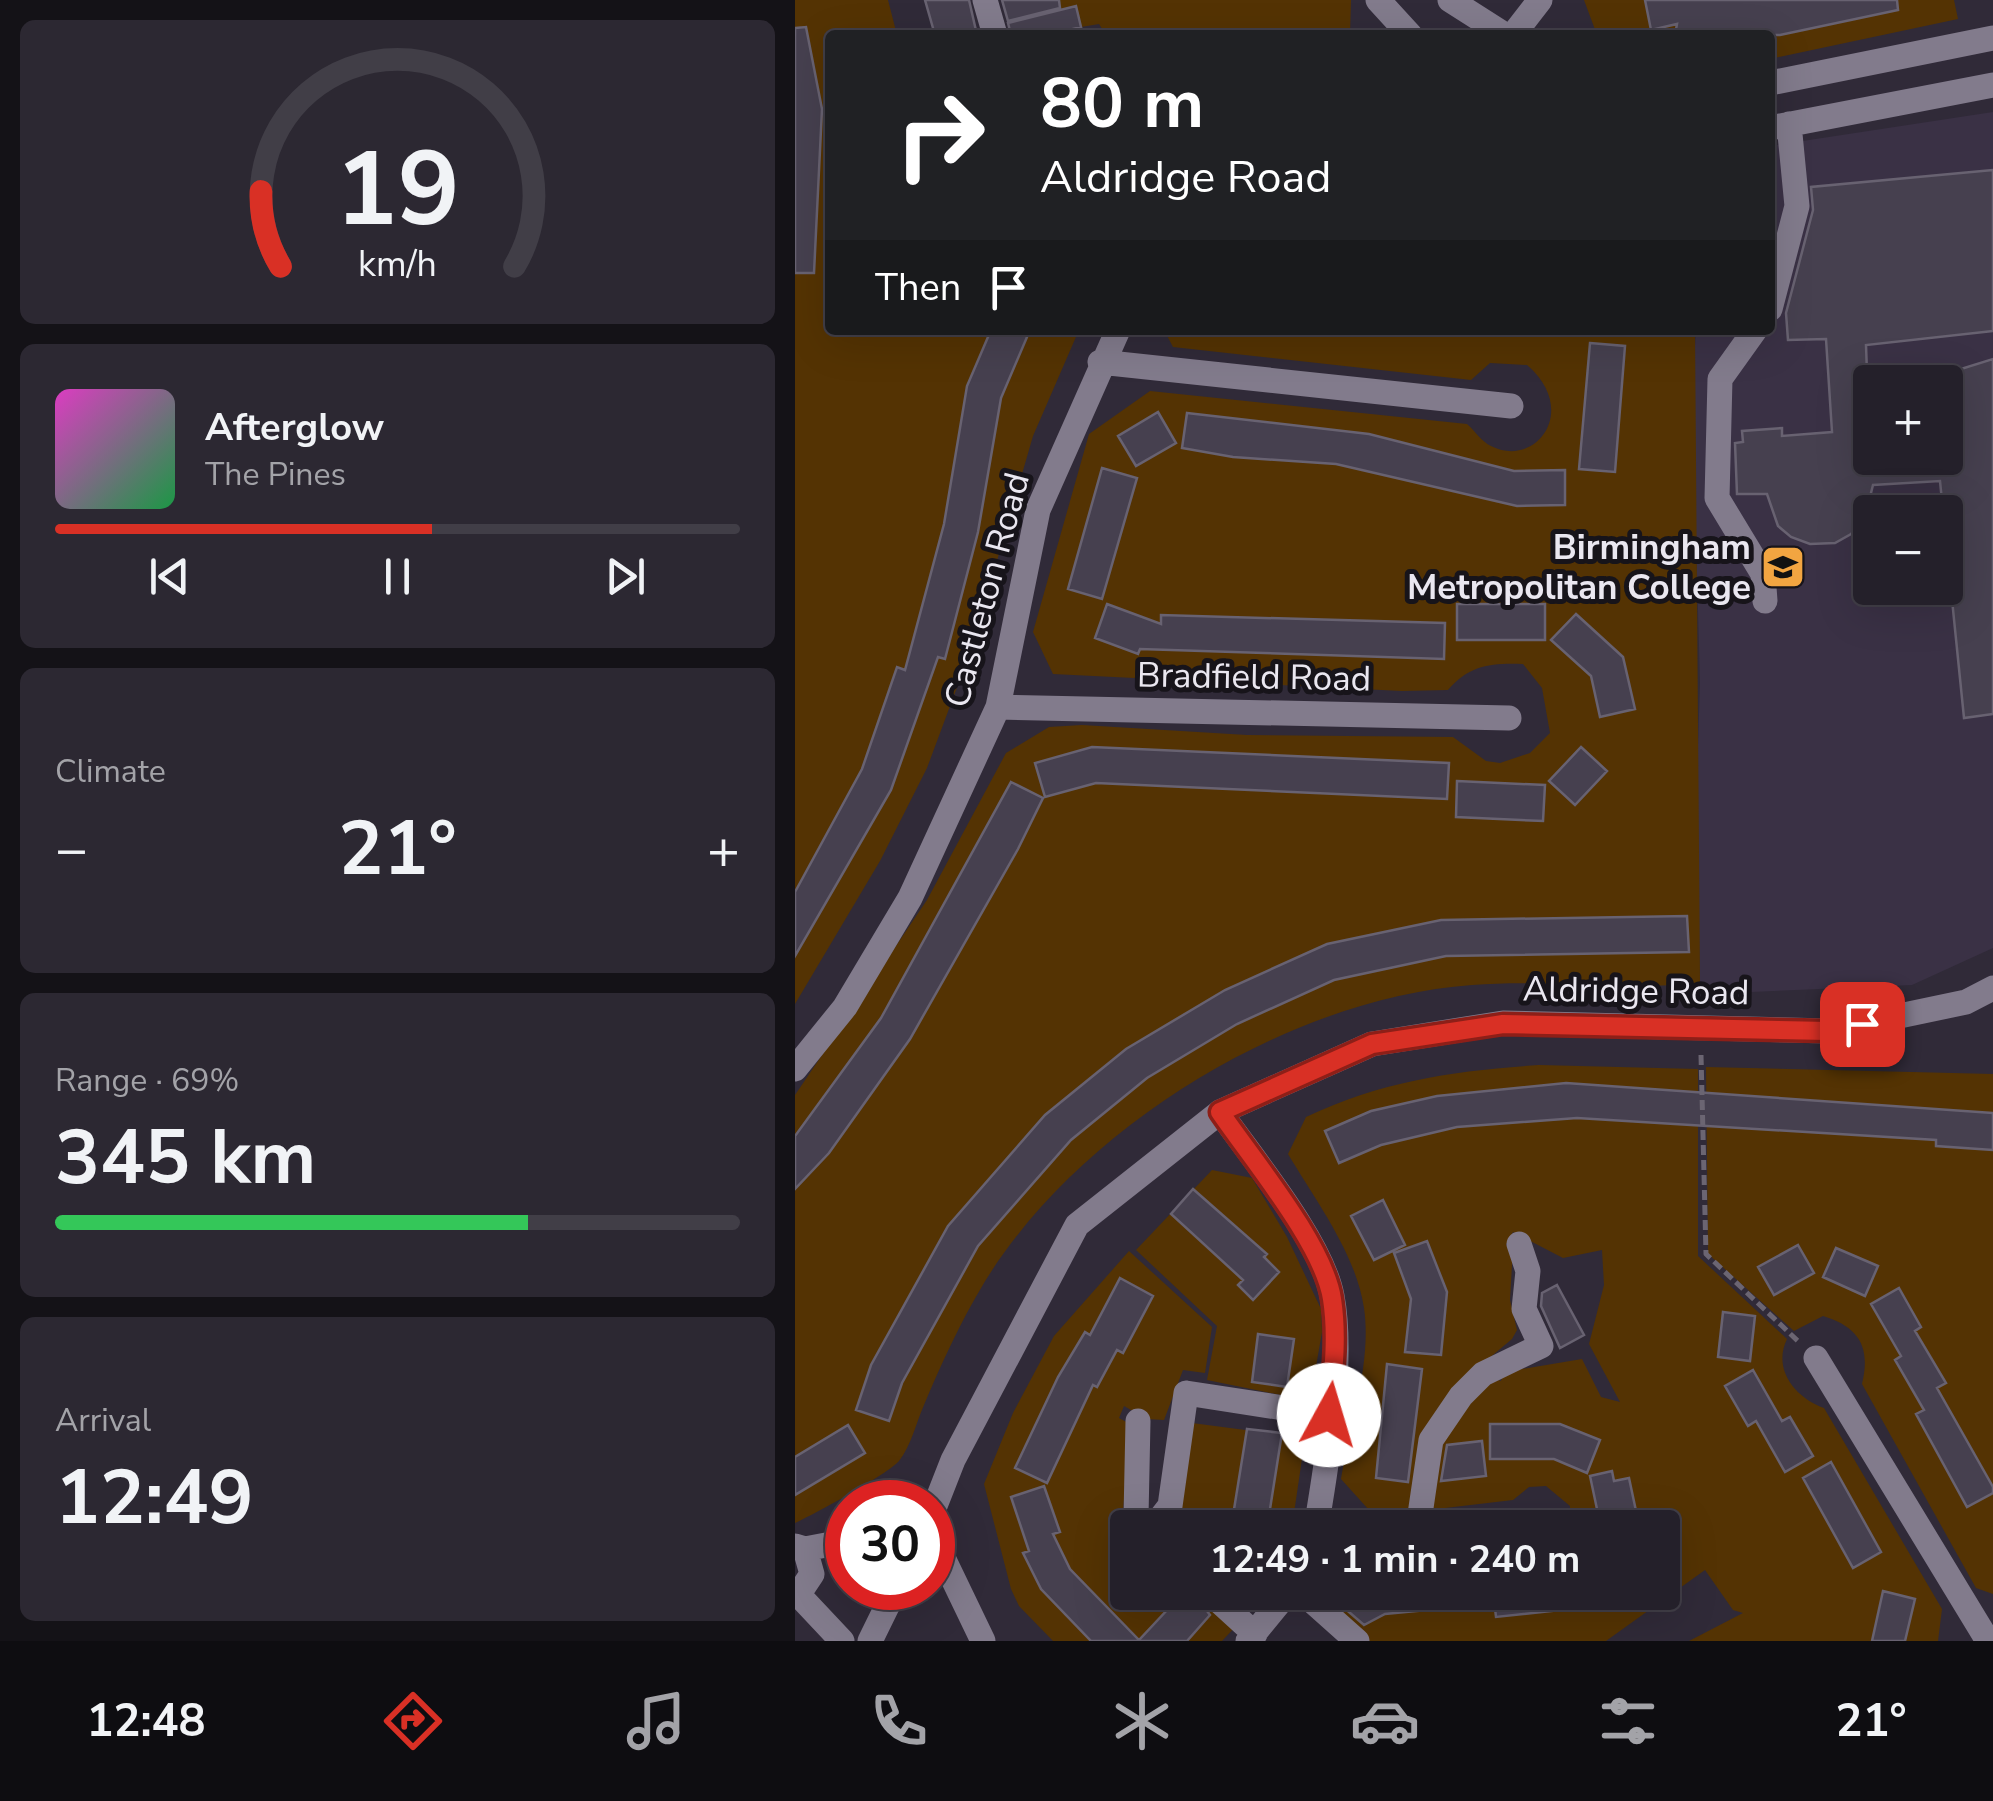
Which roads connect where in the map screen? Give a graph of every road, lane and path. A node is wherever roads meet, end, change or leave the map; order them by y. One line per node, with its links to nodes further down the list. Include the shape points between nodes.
1 (985, 0): 5 (street)
2 (1378, 0): 6 (street)
3 (1451, 0): 7 (street)
4 (1540, 0): 8 (street)
5 (994, 30)
6 (1405, 30)
7 (1497, 30)
8 (1517, 30)
9 (1993, 38): 10 (street)
10 (1775, 82)
11 (1993, 85): 12 (street)
12 (1780, 126): 13 (street, via 1797,206)
13 (1775, 290)
14 (1115, 335): 16 (street, Castleton Road)
15 (1751, 335): 18 (street, via 1720,378 1717,498 1763,574)
16 (1100, 362): 17 (street); 19 (street, Castleton Road, via 1037,510)
17 (1511, 406)
18 (1765, 600)
19 (998, 707): 20 (street, Bradfield Road); 25 (street, Castleton Road, via 910,898 845,1007)
20 (1509, 718)
21 (1993, 988): 22 (street, Aldridge Road)
22 (1966, 1002): 23 (street); 24 (street, Aldridge Road, via 1828,1031)
23 (1993, 1014)
24 (1700, 1027): 26 (street, Aldridge Road, via 1503,1024 1372,1044); 28 (path, via 1706,1254)
25 (795, 1069)
26 (1220, 1112): 29 (street, via 1315,1252 1332,1295 1337,1340); 31 (street, Aldridge Road, via 1077,1225)
27 (1519, 1244): 35 (street, via 1528,1270 1524,1309 1541,1346 1483,1374 1461,1396 1431,1440)
28 (1816, 1358): 49 (street)
29 (1329, 1415): 33 (street, via 1185,1393); 34 (street)
30 (1137, 1421): 32 (street)
31 (945, 1480)
32 (1136, 1510)
33 (1166, 1510)
34 (1319, 1510)
35 (1421, 1510)
36 (825, 1544): 37 (street)
37 (800, 1548): 39 (street, via 812,1574)
38 (955, 1583): 47 (street)
39 (797, 1591): 45 (street)
40 (886, 1610): 46 (street)
41 (1226, 1610): 44 (street)
42 (1274, 1610): 44 (street)
43 (1322, 1610): 48 (street)
44 (1252, 1638)
45 (842, 1641)
46 (870, 1641)
47 (983, 1641)
48 (1357, 1641)
49 (1987, 1641)

